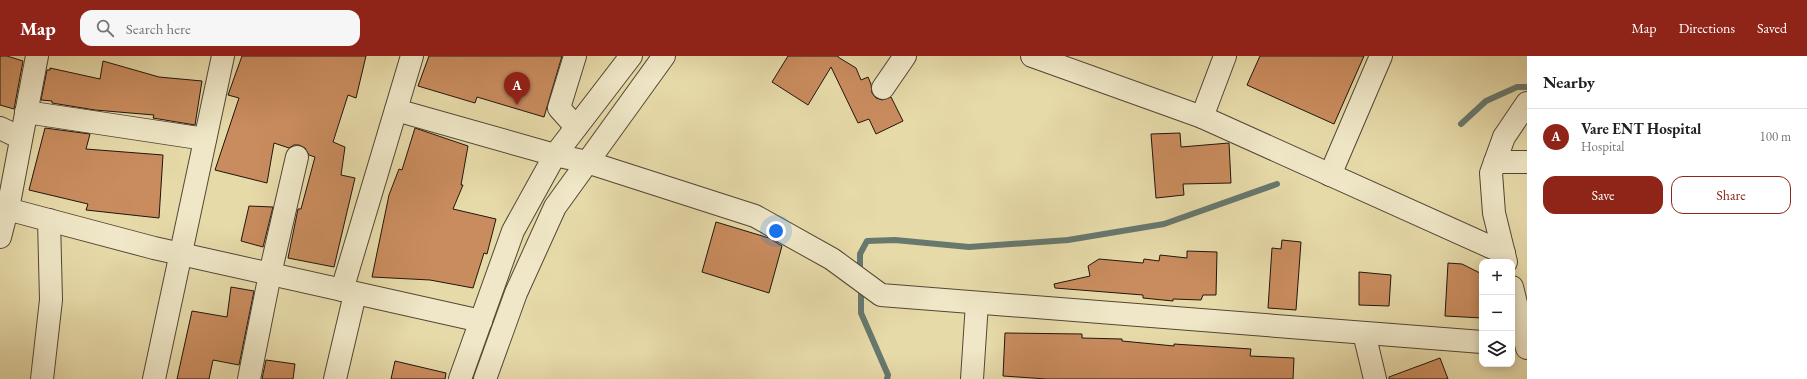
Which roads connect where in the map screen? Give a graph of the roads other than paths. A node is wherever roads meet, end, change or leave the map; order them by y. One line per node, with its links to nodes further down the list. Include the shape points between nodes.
1 (37, 56): 14 (street)
2 (223, 56): 19 (street)
3 (412, 56): 13 (street)
4 (574, 56): 16 (street, via 559,108)
5 (630, 56): 16 (street)
6 (664, 56): 22 (street)
7 (905, 56): 11 (street)
8 (1032, 56): 15 (street)
9 (1224, 56): 15 (street)
10 (1381, 56): 25 (street)
11 (883, 88)
12 (1527, 104): 23 (street, via 1504,137)
13 (396, 110): 20 (street); 32 (street)
14 (26, 112): 18 (street); 19 (street)
15 (1202, 117): 25 (street)
16 (576, 127): 20 (street)
17 (0, 128): 18 (street)
18 (21, 138): 26 (street)
19 (205, 139): 29 (street)
20 (555, 155): 22 (street); 35 (street, via 513,231)
21 (296, 157): 31 (street)
22 (587, 162): 34 (street, via 755,216 832,259 881,295); 45 (street, via 555,207 516,293)
23 (1495, 162): 24 (street); 30 (street, via 1491,173 1494,213)
24 (1527, 162)
25 (1330, 175): 30 (street)
26 (7, 209): 27 (street); 28 (street)
27 (50, 220): 29 (street); 40 (street, via 51,300)
28 (0, 237)
29 (179, 254): 31 (street); 41 (street)
30 (1505, 257)
31 (270, 274): 32 (street); 42 (street)
32 (349, 292): 35 (street); 43 (street)
33 (1515, 295): 36 (street)
34 (977, 303): 37 (street); 46 (street)
35 (481, 321): 44 (street)
36 (1524, 321): 39 (street)
37 (1364, 333): 38 (street); 47 (street)
38 (1479, 342)
39 (1522, 346)
40 (42, 379)
41 (154, 379)
42 (250, 379)
43 (335, 379)
44 (460, 379)
45 (485, 379)
46 (972, 379)
47 (1375, 379)

